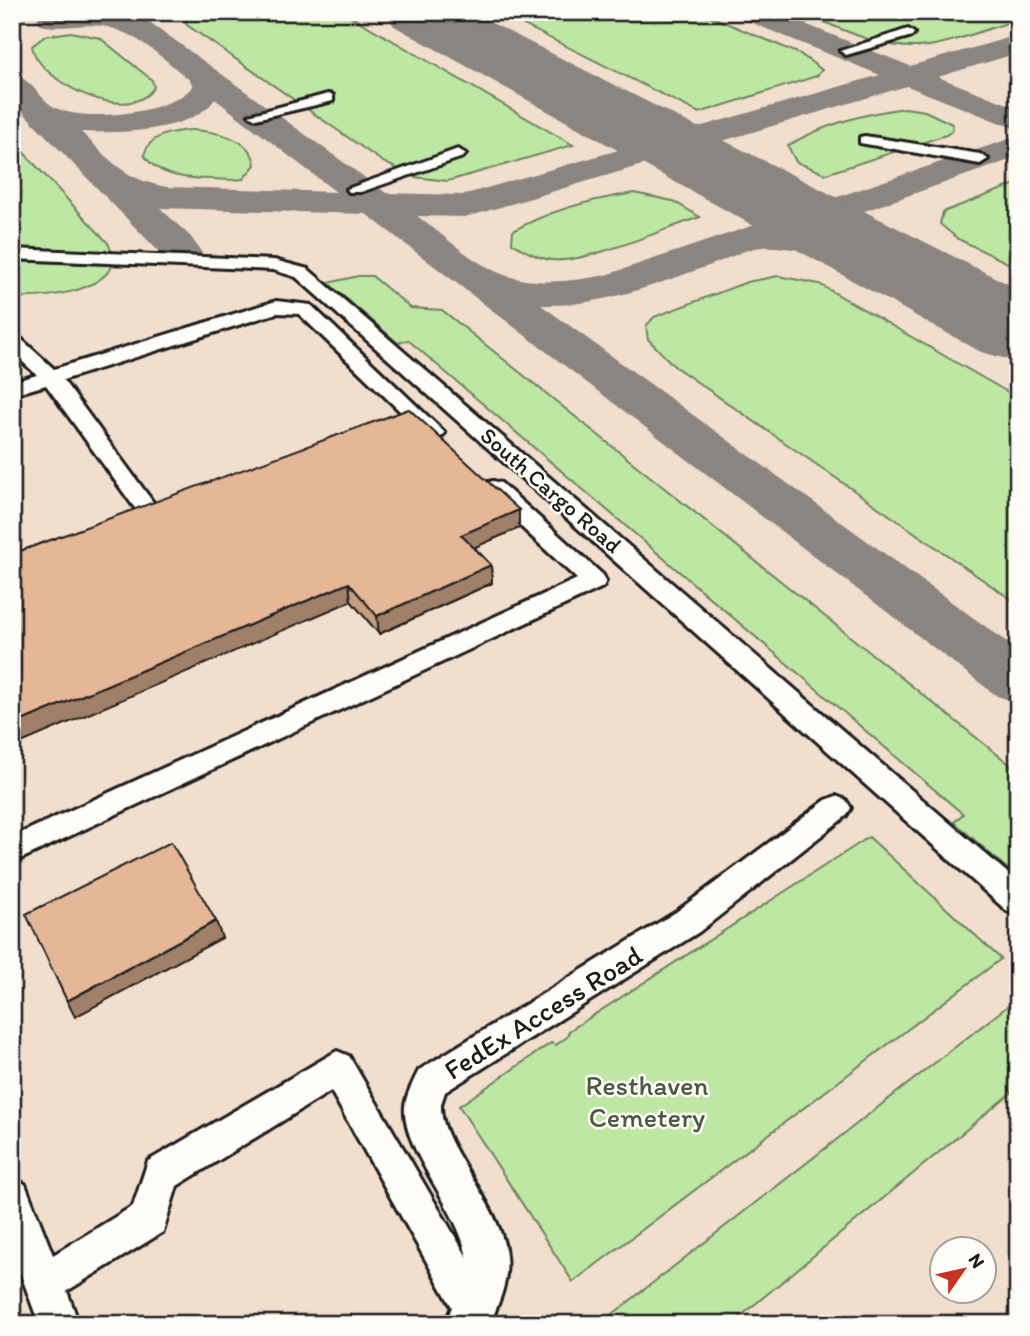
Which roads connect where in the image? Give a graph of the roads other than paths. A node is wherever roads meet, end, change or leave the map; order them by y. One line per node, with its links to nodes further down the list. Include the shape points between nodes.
1 (908, 33): 2 (street)
2 (846, 51)
3 (328, 98): 4 (street)
4 (256, 115)
5 (865, 140): 7 (street)
6 (458, 154): 8 (street)
7 (980, 159)
8 (355, 189)
9 (12, 254): 11 (street, South Cargo Road, via 288,267 302,272)
10 (12, 341): 12 (street)
11 (417, 373): 13 (street); 24 (street, South Cargo Road)
12 (51, 377): 13 (street, via 285,306 304,309); 14 (street); 20 (street)
13 (386, 384): 15 (street)
14 (12, 389)
15 (414, 415): 16 (street); 17 (street)
16 (389, 425)
17 (452, 449)
18 (472, 468): 23 (street, via 594,581)
19 (172, 505): 20 (street)
20 (150, 513): 21 (street)
21 (125, 523)
22 (836, 808): 27 (street, FedEx Access Road, via 794,844 622,965 431,1081 423,1102 423,1125 480,1223 488,1264 483,1294)
23 (12, 851)
24 (1018, 901)
25 (12, 1197): 26 (street)
26 (44, 1283): 27 (street, via 149,1218 161,1174 337,1069); 28 (street)
27 (470, 1317)
28 (59, 1324)

